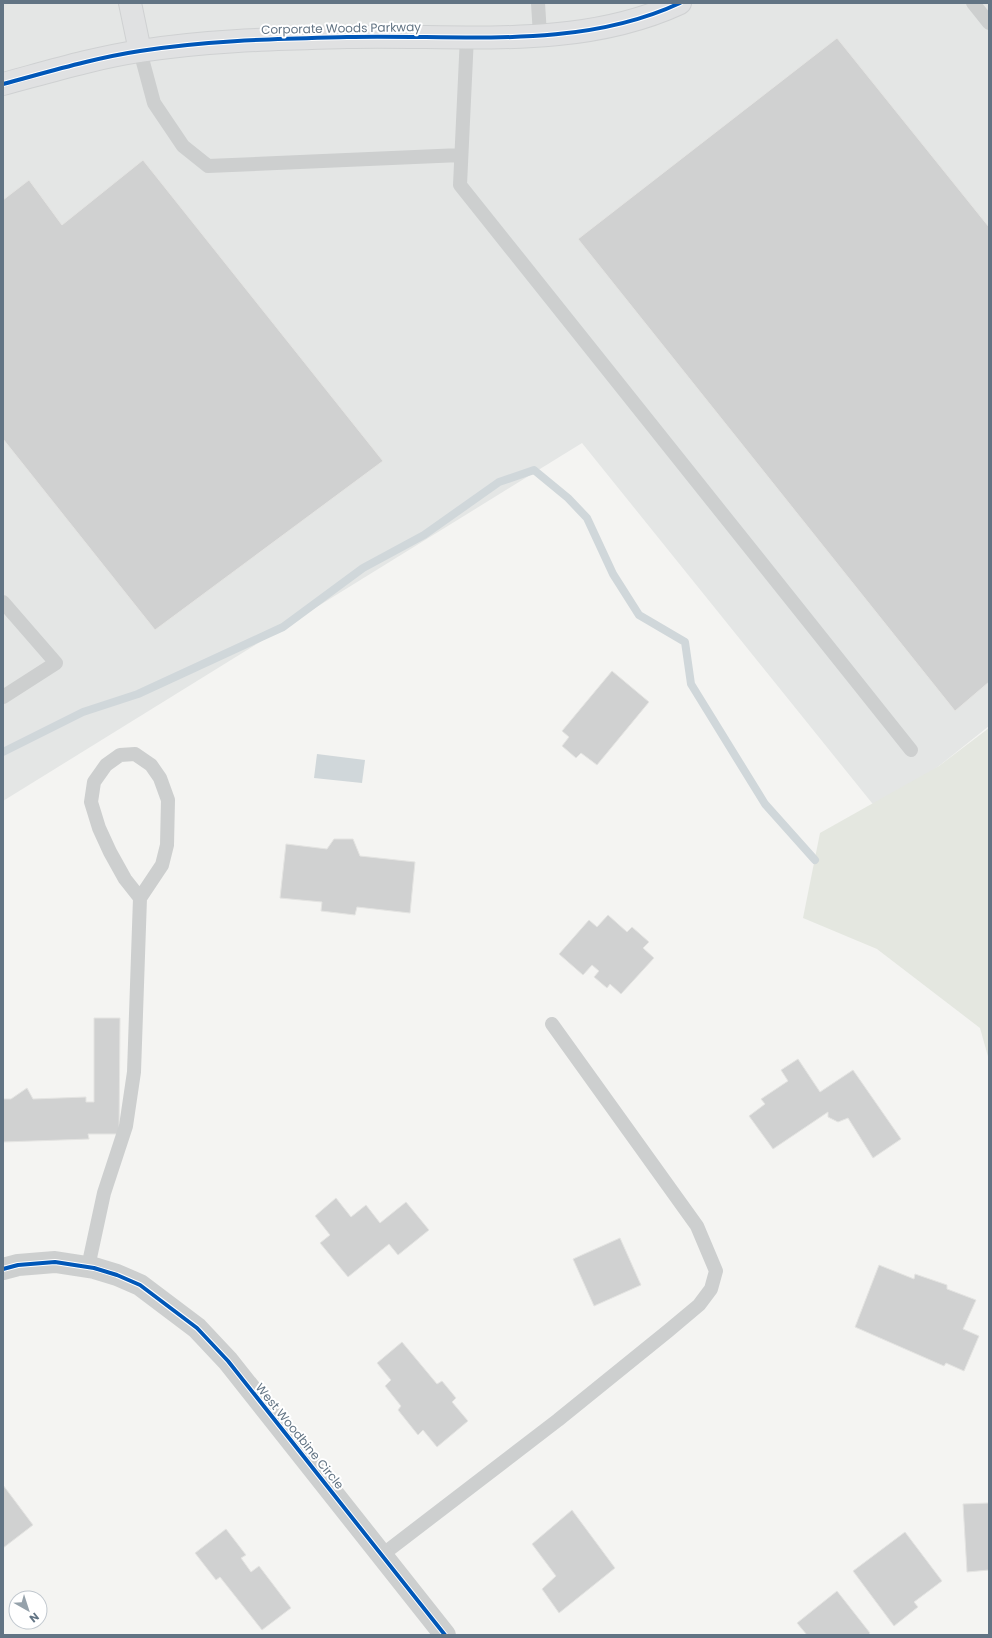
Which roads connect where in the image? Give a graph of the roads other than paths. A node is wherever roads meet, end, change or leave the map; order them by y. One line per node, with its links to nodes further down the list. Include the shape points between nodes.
1 (130, 3): 8 (street)
2 (538, 3): 6 (lane)
3 (680, 3): 6 (street, Corporate Woods Parkway, via 630,22)
4 (973, 3): 5 (lane)
5 (989, 23)
6 (540, 35): 7 (street, Corporate Woods Parkway)
7 (467, 36): 8 (street, Corporate Woods Parkway, via 215,42); 10 (lane)
8 (140, 51): 9 (street, Corporate Woods Parkway); 10 (lane, via 154,103 183,146 208,166)
9 (3, 84)
10 (462, 155): 13 (lane, via 460,185)
11 (3, 602): 12 (lane, via 56,664)
12 (3, 696)
13 (911, 750)
14 (140, 898): 14 (lane, via 162,865 167,845 168,800 160,778 151,765 135,754 120,755 106,765 94,782 91,802 110,852 125,879); 16 (lane, via 134,1072 126,1126 104,1193)
15 (552, 1024): 18 (lane, via 697,1226 716,1271 711,1289 698,1305 668,1331 558,1420)
16 (88, 1267): 17 (street, West Woodbine Circle, via 55,1262); 18 (street, West Woodbine Circle, via 140,1285 197,1328 228,1361)
17 (3, 1269)
18 (382, 1555): 19 (street, West Woodbine Circle)
19 (445, 1635)

